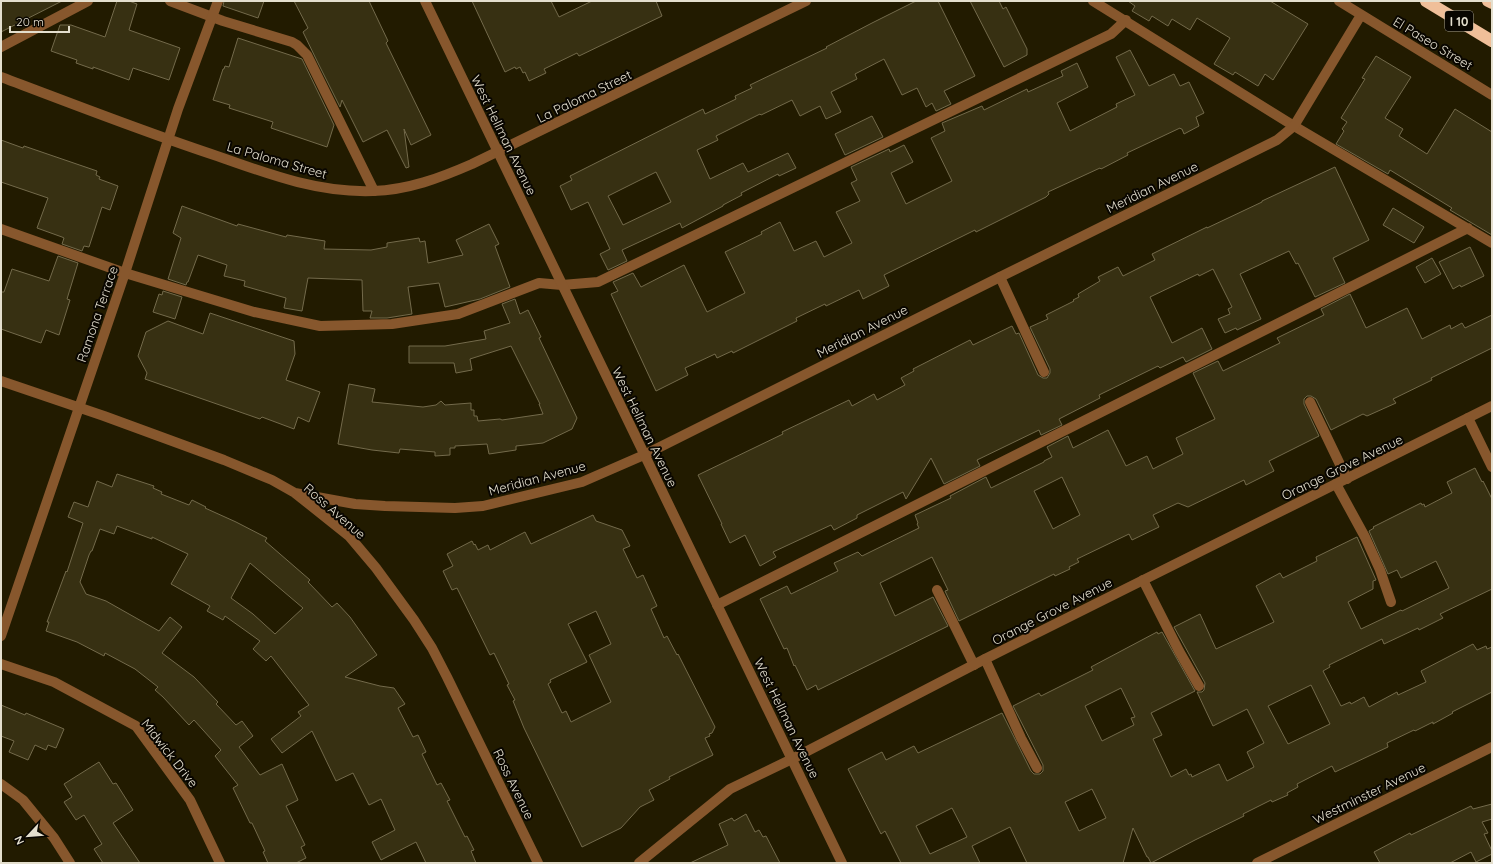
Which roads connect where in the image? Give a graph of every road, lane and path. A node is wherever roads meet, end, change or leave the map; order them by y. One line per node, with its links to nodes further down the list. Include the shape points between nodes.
1 (88, 1): 15 (street)
2 (170, 1): 12 (street)
3 (218, 1): 12 (street, Ramona Terrace)
4 (425, 1): 20 (street, West Hellman Avenue)
5 (806, 1): 20 (street, La Paloma Street)
6 (1093, 1): 13 (street)
7 (1339, 1): 11 (street, El Paseo Street)
8 (1426, 1): 14 (highway, I 10)
9 (1488, 1): 10 (highway)
10 (1492, 3)
11 (1361, 14): 17 (street, El Paseo Street); 18 (street, Meridian Avenue)
12 (212, 17): 19 (street, Ramona Terrace); 21 (street, via 292,42 303,49)
13 (1126, 20): 18 (street); 27 (street, via 1111,34 598,282)
14 (1492, 42)
15 (1, 47)
16 (1, 76): 19 (street, La Paloma Street)
17 (1492, 95)
18 (1294, 126): 22 (street); 26 (street, Meridian Avenue, via 1277,140)
19 (169, 140): 21 (street, La Paloma Street, via 280,178 328,189); 25 (street, Ramona Terrace)
20 (498, 152): 21 (street, La Paloma Street, via 433,180 396,189); 27 (street, West Hellman Avenue)
21 (374, 191)
22 (1468, 228): 24 (street); 42 (street)
23 (1, 229): 25 (street)
24 (1492, 243)
25 (125, 273): 27 (street, via 254,312 320,326 392,324 458,314 538,284); 32 (street, Ramona Terrace)
26 (1000, 276): 28 (street); 34 (street, Meridian Avenue)
27 (562, 285): 34 (street, West Hellman Avenue)
28 (1044, 372)
29 (1, 381): 32 (street, Ross Avenue)
30 (1310, 402): 36 (street)
31 (1492, 406): 33 (street, Orange Grove Avenue)
32 (79, 408): 38 (street, Ross Avenue, via 236,465); 43 (street, Ramona Terrace)
33 (1468, 418): 35 (street); 36 (street, Orange Grove Avenue)
34 (644, 455): 38 (street, Meridian Avenue, via 582,482 484,506 384,506 355,504); 42 (street, West Hellman Avenue)
35 (1492, 467)
36 (1347, 479): 37 (street, Orange Grove Avenue)
37 (1336, 484): 39 (street, Orange Grove Avenue); 41 (street, via 1365,537 1380,570)
38 (295, 493): 54 (street, Ross Avenue, via 349,536 414,620 447,677)
39 (1143, 580): 44 (street, Orange Grove Avenue); 47 (street)
40 (938, 590): 46 (street)
41 (1390, 602)
42 (717, 605): 49 (street, West Hellman Avenue)
43 (1, 636)
44 (984, 659): 46 (street, Orange Grove Avenue); 50 (street)
45 (1, 664): 53 (street, Midwick Drive, via 54,682 136,726 190,800)
46 (974, 665): 49 (street, Orange Grove Avenue)
47 (1199, 686)
48 (1492, 747): 57 (street, Westminster Avenue)
49 (792, 759): 55 (street, Orange Grove Avenue, via 730,789); 56 (street, West Hellman Avenue)
50 (1037, 768)
51 (1, 784): 52 (street, via 22,800 54,838)
52 (70, 863)
53 (220, 863)
54 (538, 863)
55 (639, 863)
56 (842, 863)
57 (1257, 863)

